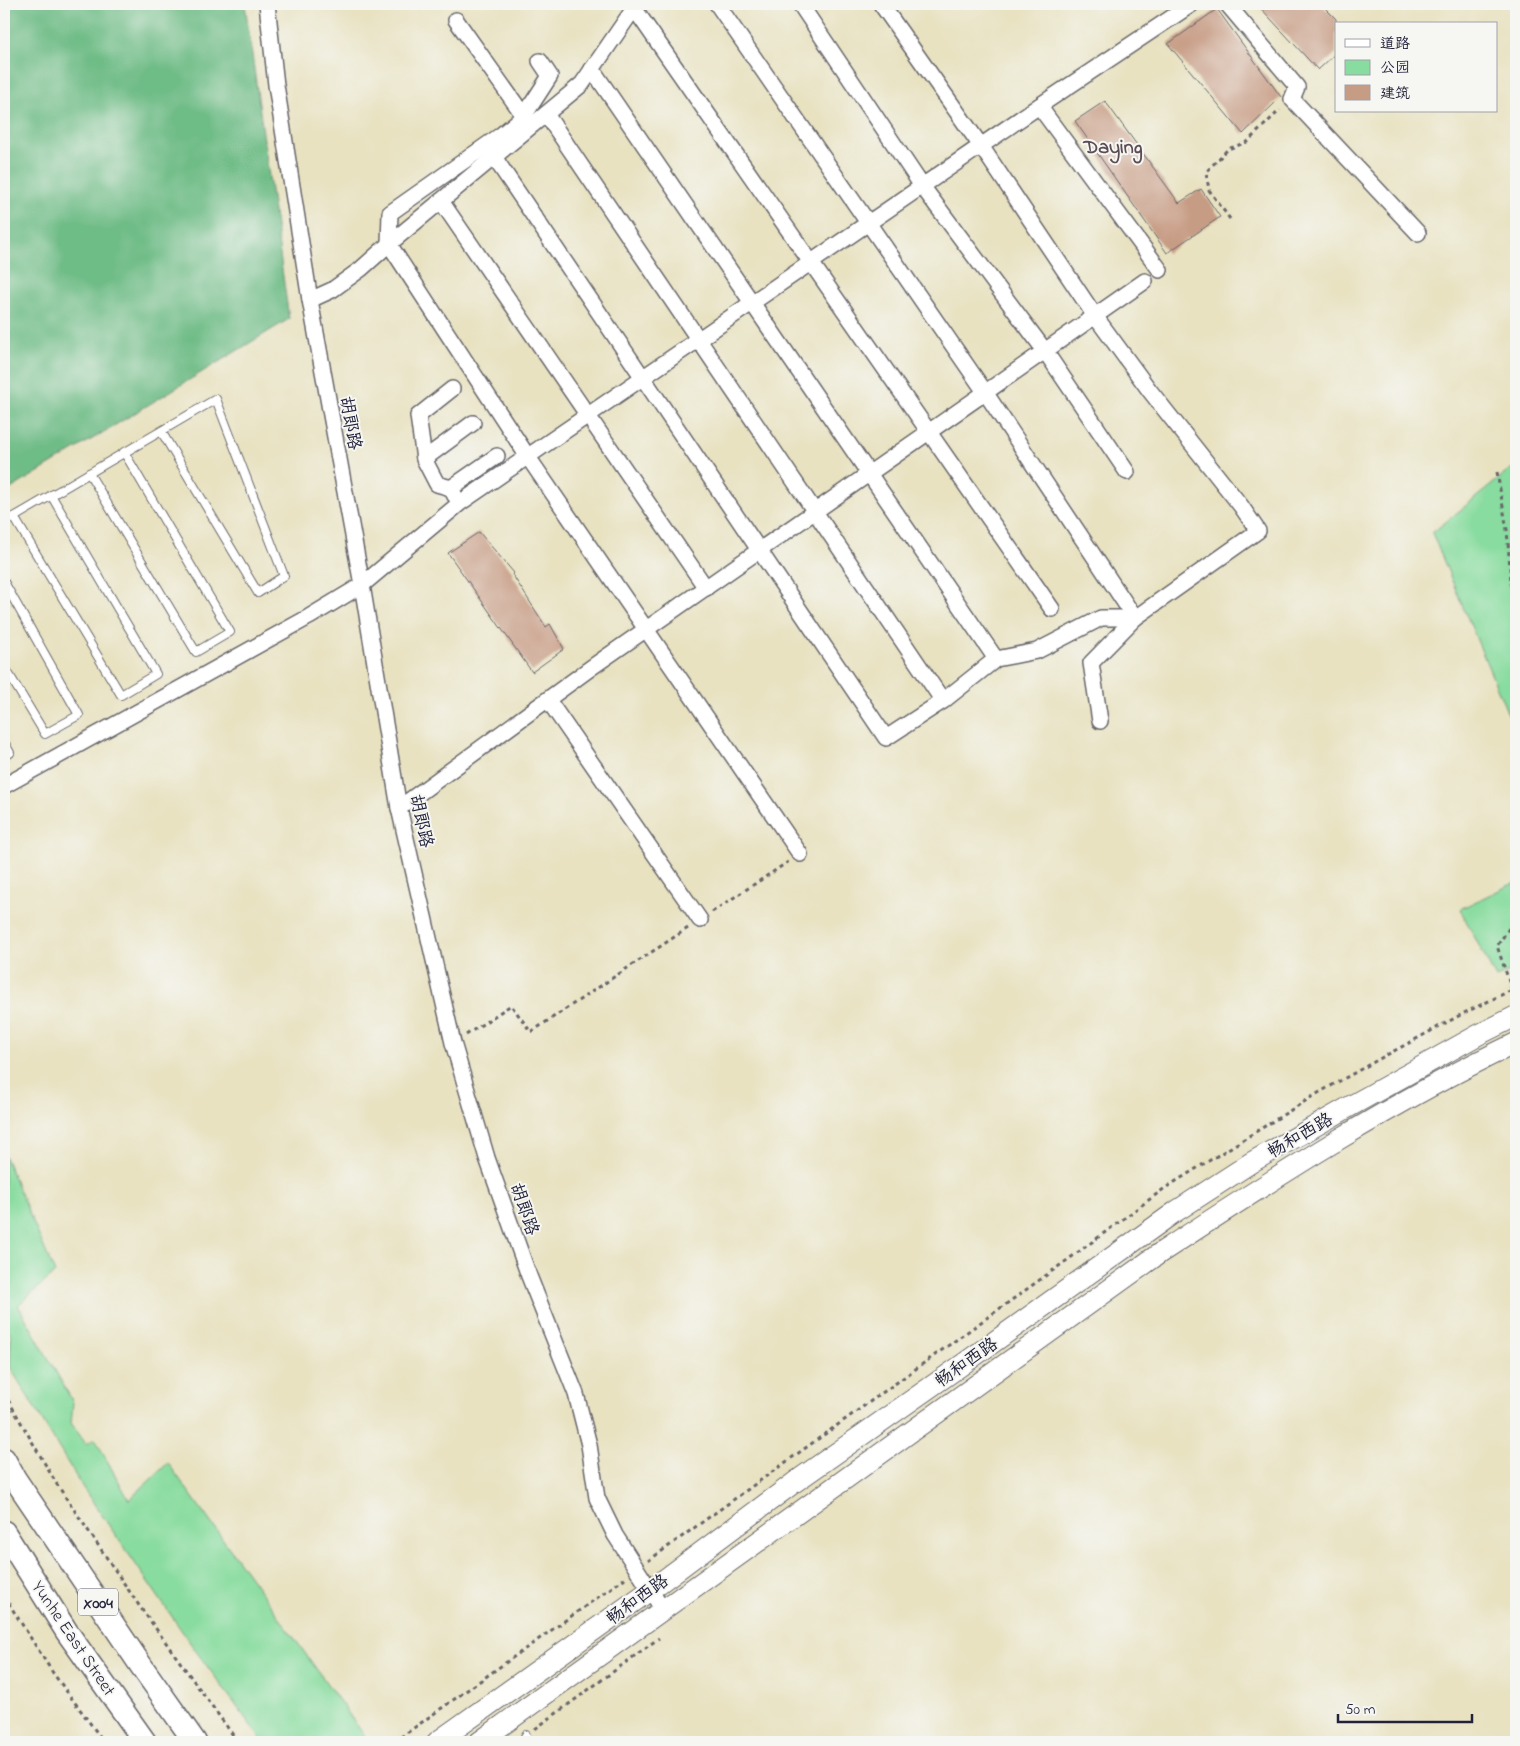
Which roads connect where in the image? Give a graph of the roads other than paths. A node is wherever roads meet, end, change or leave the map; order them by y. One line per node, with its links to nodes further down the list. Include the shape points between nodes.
1 (267, 4): 24 (street, 胡郎路, via 276,85)
2 (718, 4): 18 (street)
3 (800, 4): 16 (street)
4 (881, 4): 14 (street)
5 (1192, 4): 11 (street)
6 (1227, 4): 19 (street, via 1297,87 1292,99)
7 (635, 6): 10 (street); 21 (street)
8 (456, 20): 13 (street)
9 (540, 61): 13 (street, via 550,76)
10 (592, 69): 12 (street, via 582,84); 25 (street)
11 (1039, 106): 14 (street); 22 (street)
12 (546, 114): 15 (street); 27 (street)
13 (524, 116): 20 (street, via 390,213)
14 (981, 146): 16 (street); 26 (street)
15 (494, 158): 17 (street); 29 (street)
16 (922, 186): 18 (street); 28 (street)
17 (441, 201): 20 (street); 32 (street)
18 (870, 222): 21 (street); 31 (street)
19 (1418, 233)
20 (389, 244): 24 (street, via 332,290); 38 (street)
21 (811, 263): 25 (street); 35 (street)
22 (1160, 270)
23 (1145, 281): 26 (street)
24 (310, 300): 51 (street, 胡郎路)
25 (752, 303): 27 (street); 42 (street)
26 (1094, 316): 28 (street); 54 (street, via 1258,531)
27 (699, 339): 29 (street); 46 (street)
28 (1045, 351): 31 (street); 40 (street)
29 (643, 378): 32 (street); 49 (street)
30 (452, 389): 39 (street, via 418,416)
31 (986, 392): 35 (street); 54 (street)
32 (588, 415): 38 (street); 52 (street)
33 (473, 422): 39 (street)
34 (161, 431): 34 (lane, via 216,399 284,576 258,593); 36 (lane)
35 (929, 432): 42 (street); 53 (street)
36 (124, 452): 41 (lane); 41 (lane, via 230,632 196,652)
37 (497, 456): 43 (street)
38 (528, 456): 45 (street); 55 (street)
39 (424, 459): 43 (street, via 437,484)
40 (1127, 472)
41 (89, 473): 44 (lane)
42 (869, 474): 46 (street); 56 (street)
43 (451, 488): 45 (street)
44 (51, 495): 47 (lane); 47 (lane, via 156,674 121,695)
45 (460, 503): 51 (street)
46 (815, 512): 49 (street); 59 (street)
47 (14, 517): 48 (lane)
48 (4, 523)
49 (759, 550): 52 (street); 59 (street, via 886,738)
50 (4, 582): 57 (lane, via 79,714 45,734)
51 (362, 585): 63 (street); 64 (street, 胡郎路)
52 (706, 588): 55 (street)
53 (1052, 609)
54 (1135, 618): 56 (street, via 1101,618 1037,651); 60 (street, via 1091,663)
55 (646, 630): 58 (street); 65 (street)
56 (996, 659): 59 (street)
57 (4, 666)
58 (548, 700): 64 (street); 66 (street)
59 (944, 701)
60 (1100, 721)
61 (4, 742): 62 (lane, via 10,753)
62 (4, 756)
63 (4, 786)
64 (399, 808): 71 (street, 胡郎路, via 453,1043 488,1158 576,1394 589,1445 597,1498 615,1535)
65 (800, 854)
66 (700, 920)
67 (1516, 1016): 71 (main road, 畅和西路, via 1252,1162 1175,1212 795,1482)
68 (1516, 1042): 72 (main road, 畅和西路, via 1352,1130 1160,1253)
69 (4, 1459): 74 (main road, X004, via 136,1659)
70 (4, 1532): 73 (main road, Yunhe East Street / X004, via 67,1632)
71 (650, 1591): 72 (street, 胡郎路); 75 (main road, 畅和西路)
72 (663, 1610): 76 (main road, 畅和西路)
73 (146, 1742)
74 (196, 1742)
75 (437, 1742)
76 (479, 1742)

